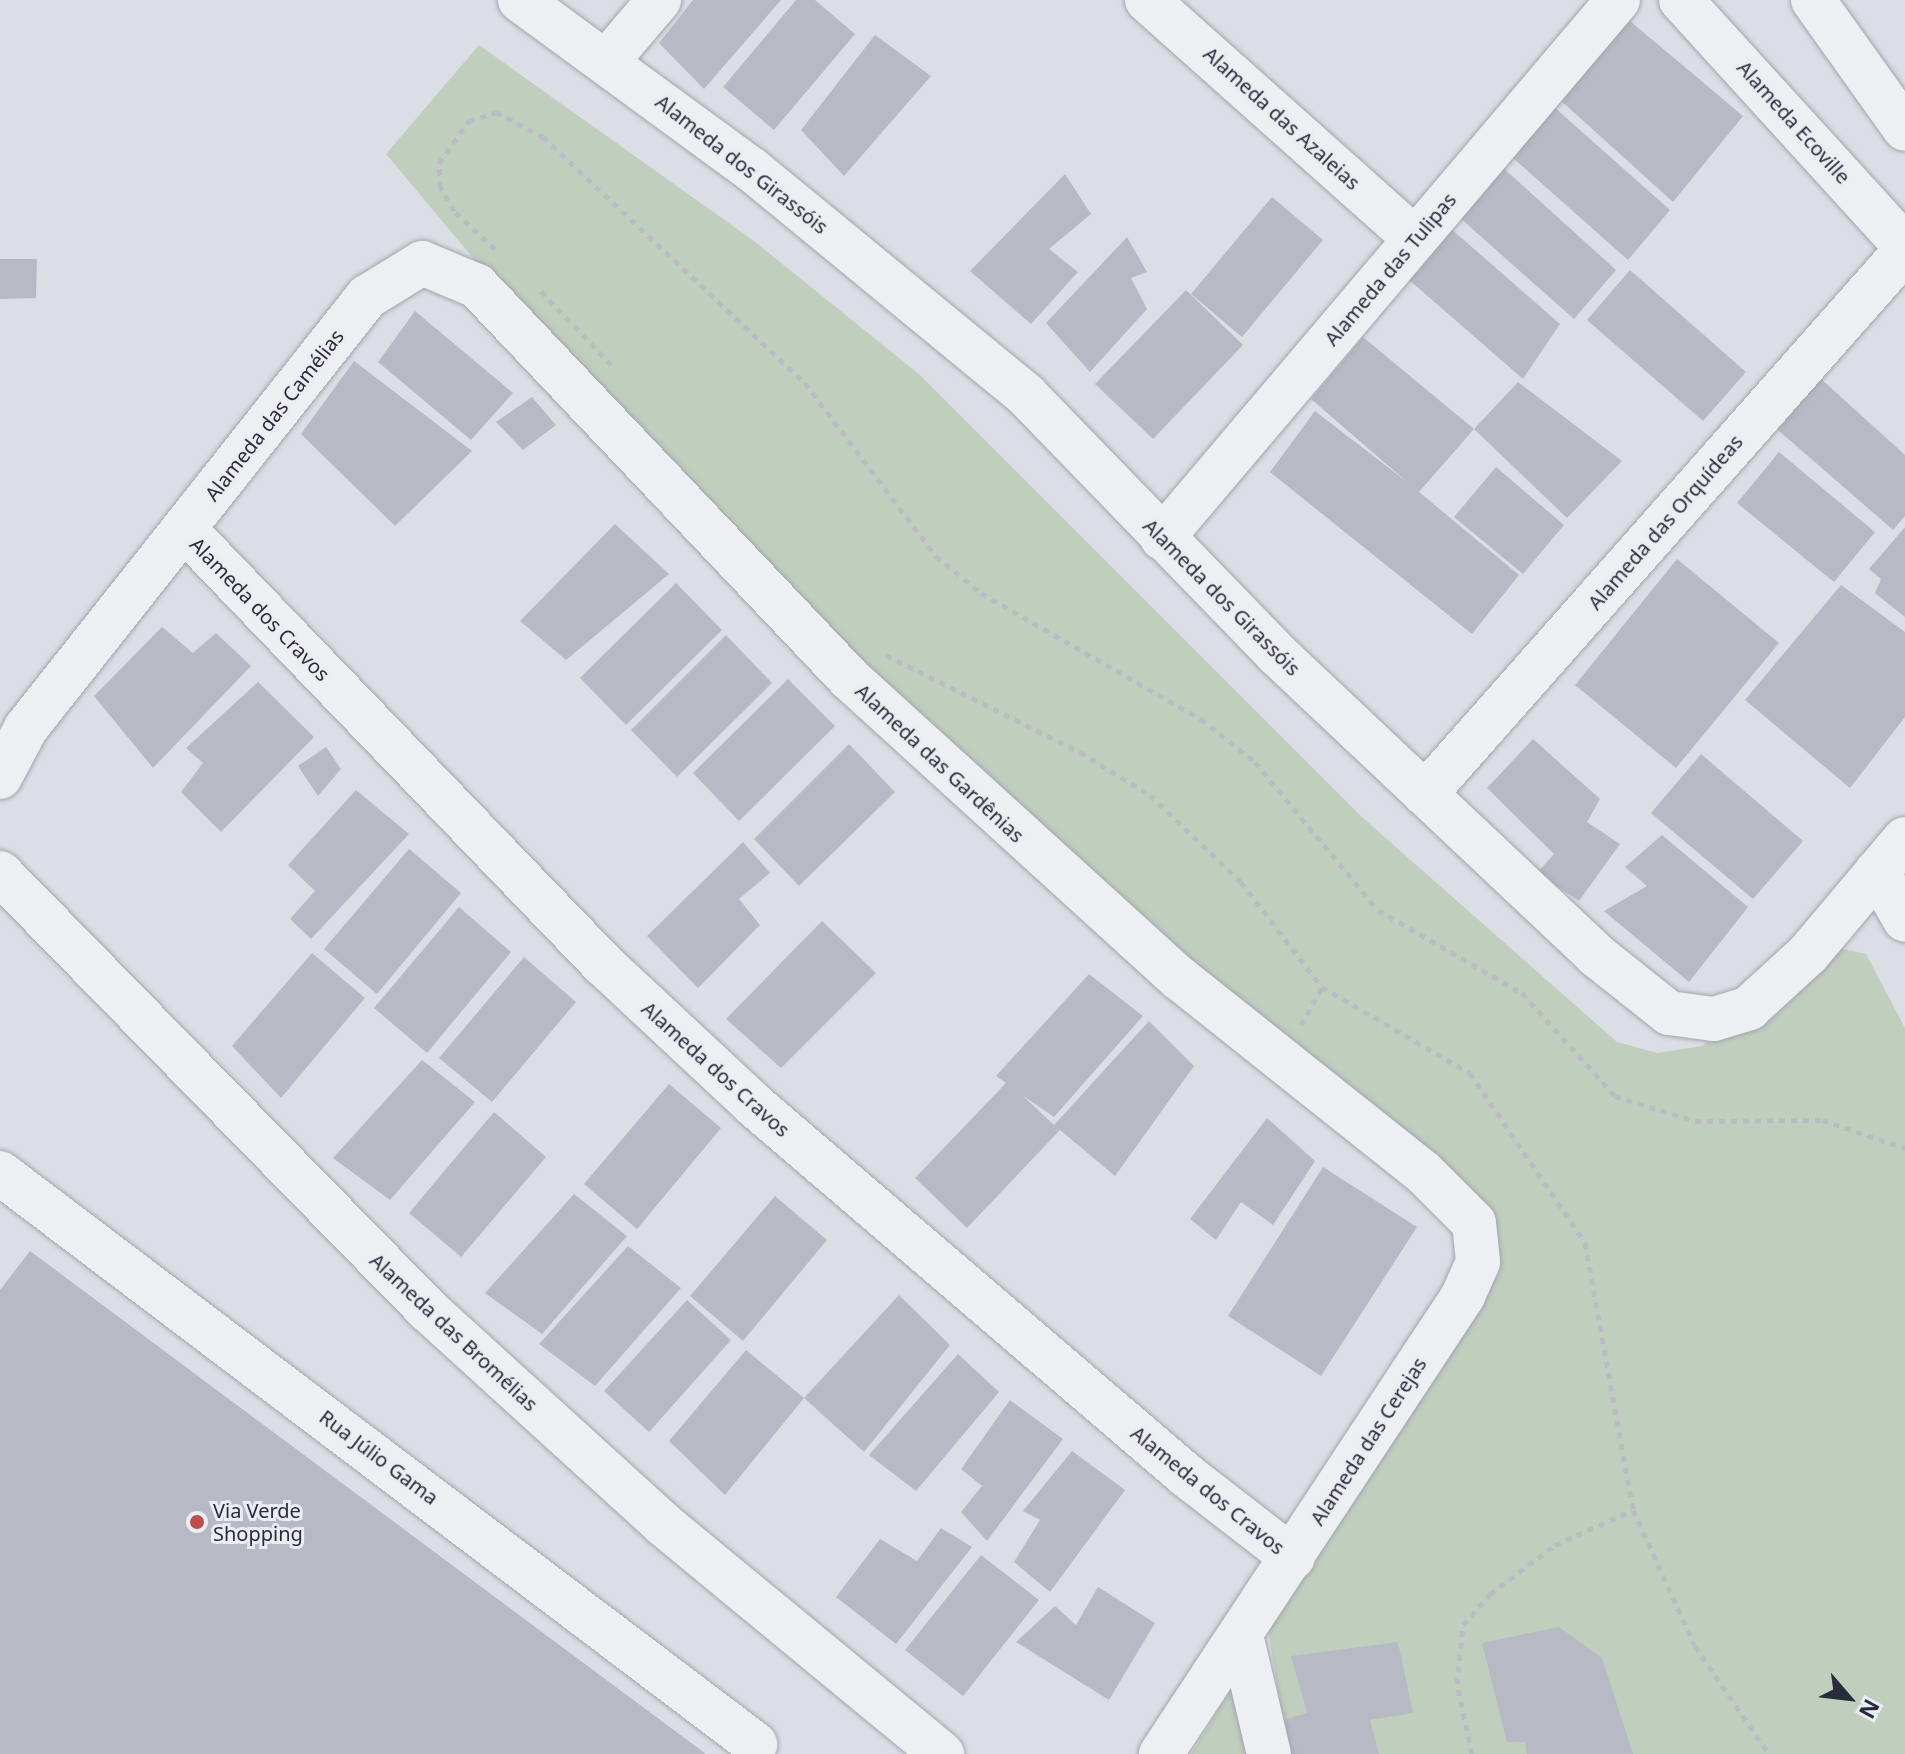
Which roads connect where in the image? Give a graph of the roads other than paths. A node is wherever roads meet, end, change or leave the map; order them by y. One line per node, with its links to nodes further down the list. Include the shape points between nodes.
1 (520, 0): 7 (street, Alameda dos Girassóis)
2 (659, 0): 7 (street)
3 (1147, 0): 9 (street, Alameda das Azaleias)
4 (1618, 0): 9 (street, Alameda das Tulipas)
5 (1681, 0): 10 (street, Alameda Ecoville)
6 (1813, 0): 8 (street)
7 (608, 60): 13 (street, Alameda dos Girassóis, via 1027,396)
8 (1905, 129)
9 (1415, 239): 13 (street, Alameda das Tulipas)
10 (1905, 248): 15 (street, Alameda das Orquídeas)
11 (422, 263): 12 (street, Alameda das Camélias, via 367,297); 21 (street, Alameda das Gardênias, via 467,280 508,313 849,678 1179,978 1455,1200)
12 (185, 530): 14 (street, Alameda das Camélias, via 26,728); 22 (street, Alameda dos Cravos, via 592,953 754,1105 1186,1475)
13 (1162, 538): 15 (street, Alameda dos Girassóis)
14 (0, 777)
15 (1425, 794): 17 (street, Alameda dos Girassóis, via 1643,996 1693,1019 1749,1008)
16 (1905, 839): 17 (street, Alameda dos Girassóis)
17 (1877, 871): 19 (street)
18 (0, 873): 25 (street, Alameda das Bromélias, via 428,1310 663,1524)
19 (1905, 920)
20 (0, 1173): 24 (street, Rua Júlio Gama)
21 (1479, 1242): 22 (street, Alameda das Cerejas, via 1463,1296)
22 (1293, 1558): 23 (street, Alameda das Cerejas)
23 (1241, 1635): 26 (street, Alameda das Cerejas); 27 (street)
24 (755, 1744)
25 (942, 1754)
26 (1161, 1754)
27 (1269, 1754)

